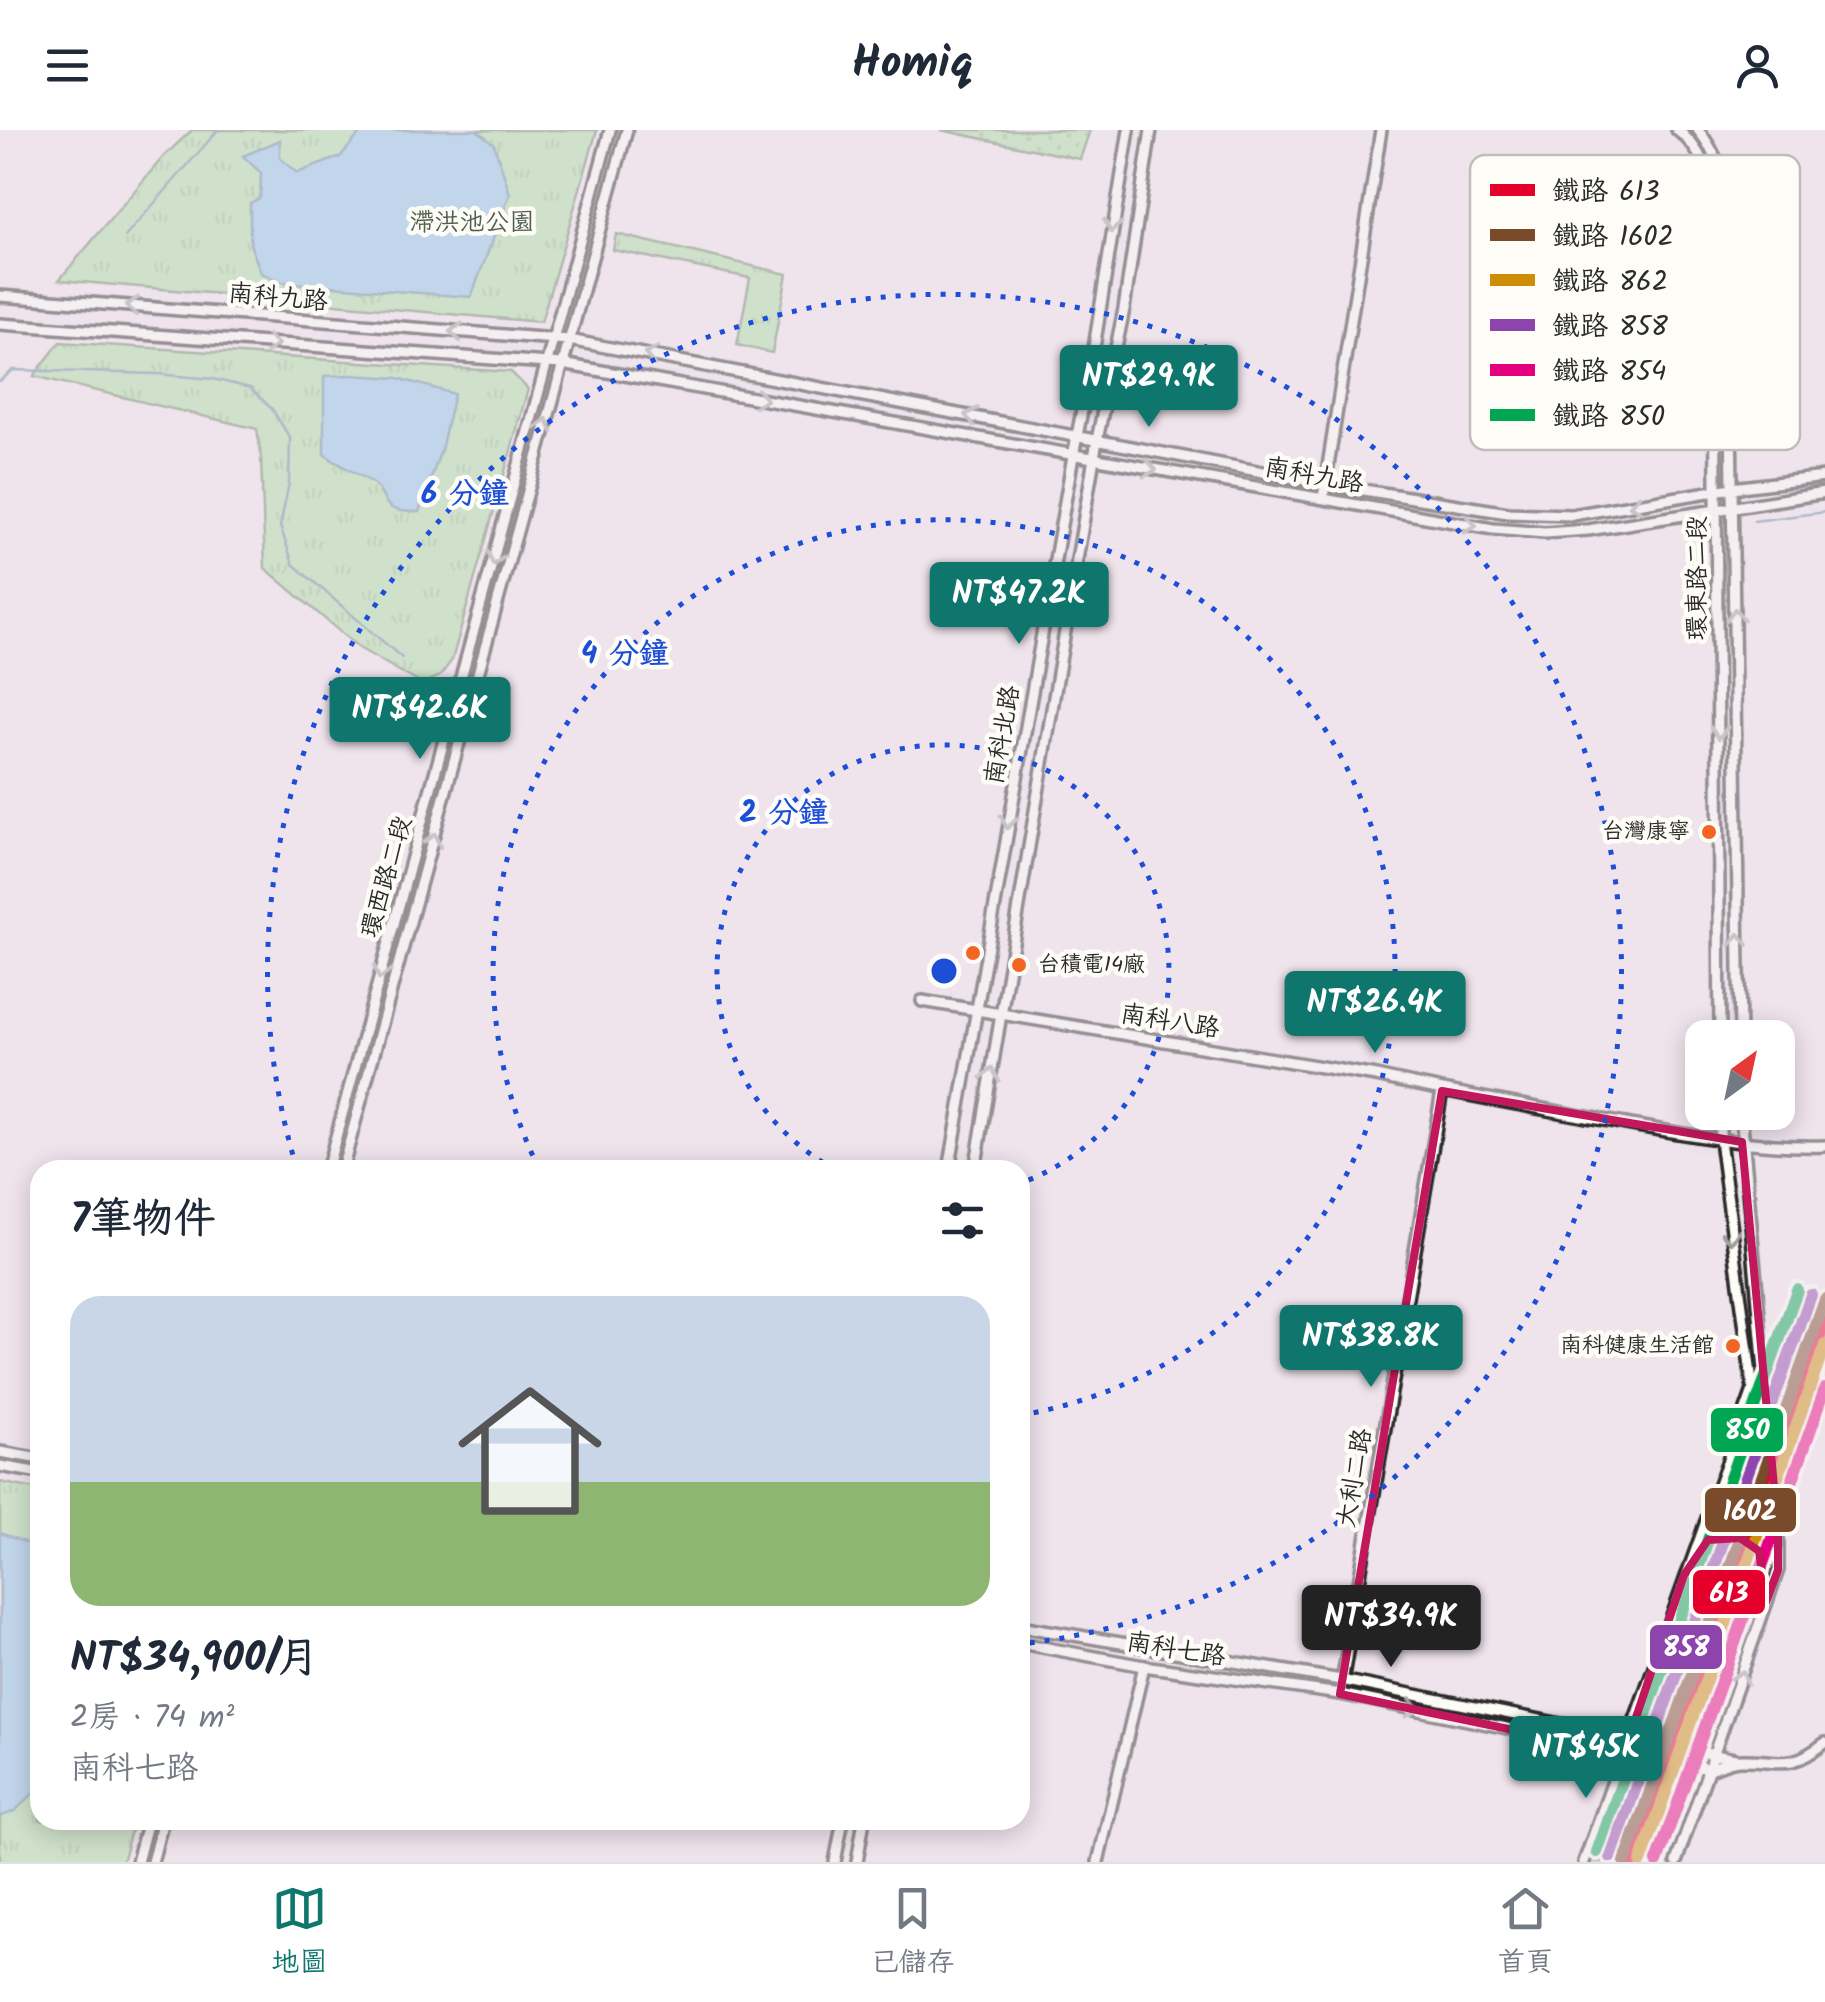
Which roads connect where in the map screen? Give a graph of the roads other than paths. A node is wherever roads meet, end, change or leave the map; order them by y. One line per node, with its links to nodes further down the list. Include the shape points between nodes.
1 (610, 130): 12 (street)
2 (627, 130): 13 (street)
3 (1128, 130): 16 (street, 南科北路, one-way to 16)
4 (1151, 130): 17 (street, 南科北路)
5 (1381, 130): 23 (street)
6 (1677, 130): 8 (street, 環東路二段)
7 (1698, 130): 9 (street, 環東路二段)
8 (1700, 155)
9 (1715, 155)
10 (0, 296): 12 (street, 南科九路, one-way to 10)
11 (0, 324): 14 (street, 南科九路, one-way to 14)
12 (554, 340): 13 (street, 南科九路); 14 (street, 環西路二段)
13 (569, 340): 15 (street, 環西路二段); 16 (street, 南科九路, one-way to 13)
14 (546, 363): 15 (street, 南科九路); 41 (street, 環西路二段, one-way to 41)
15 (562, 364): 20 (street, 南科九路, one-way to 20); 42 (street, 環西路二段, one-way to 15)
16 (1076, 436): 17 (street, 南科九路); 20 (street, 南科北路)
17 (1097, 440): 21 (street, 南科北路); 23 (street, 南科九路)
18 (1717, 450): 25 (street, 環東路二段)
19 (1731, 450): 24 (street, 環東路二段)
20 (1072, 456): 21 (street, 南科九路); 31 (street, 南科北路, one-way to 31)
21 (1096, 460): 27 (street, 南科九路, one-way to 27); 32 (street, 南科北路)
22 (1825, 477): 24 (street, 南科九路)
23 (1326, 484): 25 (street, 南科九路, one-way to 23, via 1572,515); 27 (street)
24 (1732, 488): 25 (street, 南科九路); 28 (street, 環東路二段)
25 (1717, 490): 29 (street, 環東路二段)
26 (1825, 493): 28 (street, 南科九路)
27 (1322, 498): 29 (street, 南科九路, one-way to 29, via 1545,533)
28 (1734, 505): 29 (street, 南科九路); 34 (street, 環東路二段, one-way to 28)
29 (1718, 508): 33 (street, 環東路二段, one-way to 33)
30 (922, 1001): 31 (street, 南科八路)
31 (975, 1011): 32 (street, 南科八路); 43 (street, 南科北路)
32 (1001, 1014): 35 (street, 南科八路); 44 (street, 南科北路, one-way to 32)
33 (1720, 1020)
34 (1740, 1020)
35 (1442, 1091): 38 (street, 南科八路); 54 (street, 大利二路)
36 (1720, 1130): 38 (street)
37 (1742, 1130): 39 (street)
38 (1720, 1140): 39 (street, 南科八路); 49 (street, one-way to 49, via 1753,1390)
39 (1742, 1142): 40 (street, 南科八路); 50 (street, via 1778,1529 1778,1570)
40 (1825, 1146)
41 (330, 1160)
42 (345, 1160)
43 (952, 1160)
44 (977, 1160)
45 (0, 1452): 46 (street)
46 (30, 1457)
47 (0, 1466): 48 (street)
48 (30, 1471)
49 (1684, 1576): 50 (street, via 1708,1540 1740,1538 1760,1552); 56 (street)
50 (1766, 1602): 59 (street, one-way to 50)
51 (1030, 1628): 54 (street, 南科七路)
52 (1030, 1645): 53 (street, 南科七路)
53 (1144, 1666): 55 (street, 南科七路); 70 (street)
54 (1341, 1680): 55 (street, 大利二路); 56 (street, 南科七路)
55 (1340, 1694): 58 (street, 南科七路, one-way to 58)
56 (1628, 1736): 58 (street); 59 (street, 南科七路)
57 (1825, 1742): 60 (street, 南科七路, via 1802,1760)
58 (1624, 1753): 61 (street, 南科七路); 71 (street)
59 (1714, 1754): 60 (street, 南科七路); 61 (street)
60 (1738, 1759): 61 (street, 南科七路)
61 (1709, 1769): 72 (street)
62 (145, 1830): 66 (street)
63 (161, 1830): 67 (street)
64 (841, 1830): 68 (street)
65 (862, 1830): 69 (street)
66 (137, 1862)
67 (152, 1862)
68 (836, 1862)
69 (857, 1862)
70 (1098, 1862)
71 (1584, 1862)
72 (1676, 1862)

